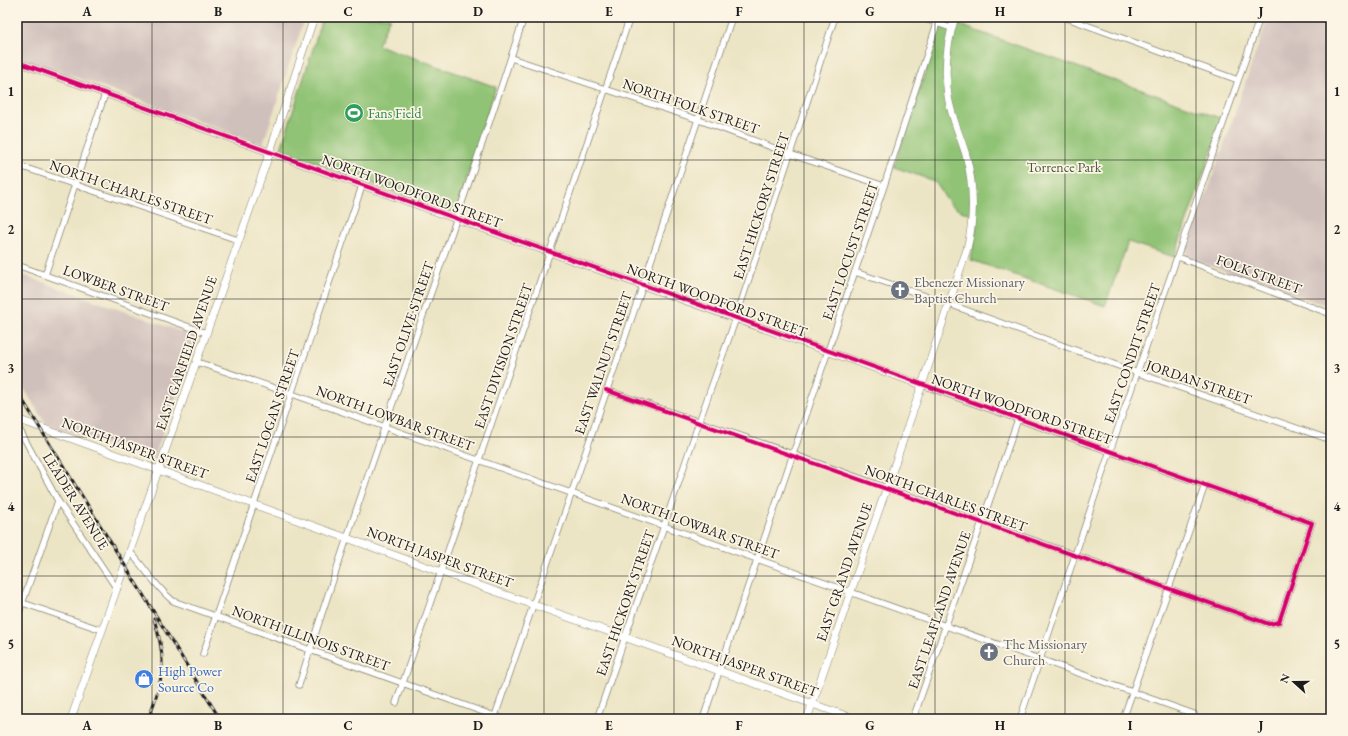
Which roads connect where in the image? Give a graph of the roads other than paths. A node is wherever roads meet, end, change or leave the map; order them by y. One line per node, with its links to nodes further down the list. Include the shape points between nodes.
1 (314, 17): 18 (street, EAST GARFIELD AVENUE)
2 (524, 17): 12 (street, EAST OLIVE STREET)
3 (630, 17): 15 (street, EAST DIVISION STREET)
4 (732, 17): 17 (street, EAST WALNUT STREET)
5 (835, 17): 19 (street, EAST HICKORY STREET)
6 (919, 17): 10 (street)
7 (954, 17): 11 (street, EAST GRAND AVENUE)
8 (1064, 17): 14 (street)
9 (1260, 17): 14 (street, EAST CONDIT STREET)
10 (938, 20): 11 (street); 23 (street, EAST LOCUST STREET)
11 (951, 28): 32 (street, EAST GRAND AVENUE, via 946,70 948,97 973,190 973,218 967,248)
12 (511, 58): 15 (street, NORTH FOLK STREET); 24 (street, EAST OLIVE STREET)
13 (17, 62): 16 (street, NORTH WOODFORD STREET)
14 (1238, 80): 27 (street, EAST CONDIT STREET)
15 (606, 89): 17 (street, NORTH FOLK STREET); 26 (street, EAST DIVISION STREET)
16 (105, 94): 18 (street, NORTH WOODFORD STREET); 21 (street)
17 (699, 120): 19 (street, NORTH FOLK STREET); 31 (street, EAST WALNUT STREET)
18 (270, 152): 22 (street, NORTH WOODFORD STREET); 25 (street, EAST GARFIELD AVENUE)
19 (790, 154): 23 (street, NORTH FOLK STREET); 34 (street, EAST HICKORY STREET)
20 (17, 166): 21 (street, NORTH CHARLES STREET)
21 (74, 186): 25 (street, NORTH CHARLES STREET); 30 (street)
22 (362, 186): 24 (street, NORTH WOODFORD STREET); 41 (street, EAST LOGAN STREET)
23 (884, 186): 29 (street, EAST LOCUST STREET)
24 (457, 219): 26 (street, NORTH WOODFORD STREET); 46 (street, EAST OLIVE STREET)
25 (238, 240): 35 (street, EAST GARFIELD AVENUE)
26 (551, 253): 31 (street, NORTH WOODFORD STREET); 50 (street, EAST DIVISION STREET)
27 (1178, 257): 33 (street, FOLK STREET); 38 (street, EAST CONDIT STREET)
28 (17, 265): 30 (street, LOWBER STREET)
29 (855, 272): 32 (street, JORDAN STREET); 36 (street, EAST LOCUST STREET)
30 (46, 275): 35 (street, LOWBER STREET)
31 (643, 285): 34 (street, NORTH WOODFORD STREET); 40 (street, EAST WALNUT STREET)
32 (949, 304): 38 (street, JORDAN STREET); 39 (street, EAST GRAND AVENUE)
33 (1331, 314)
34 (736, 318): 36 (street, NORTH WOODFORD STREET); 44 (street, EAST HICKORY STREET)
35 (206, 333): 37 (street, EAST GARFIELD AVENUE)
36 (828, 351): 39 (street, NORTH WOODFORD STREET); 49 (street, EAST LOCUST STREET)
37 (197, 362): 41 (street, NORTH LOWBAR STREET); 51 (street, EAST GARFIELD AVENUE)
38 (1138, 373): 47 (street, JORDAN STREET); 48 (street, EAST CONDIT STREET)
39 (922, 385): 43 (street, NORTH WOODFORD STREET); 53 (street, EAST GRAND AVENUE)
40 (606, 390): 44 (street, NORTH CHARLES STREET); 54 (street, EAST WALNUT STREET)
41 (292, 394): 46 (street, NORTH LOWBAR STREET); 56 (street, EAST LOGAN STREET)
42 (17, 418): 51 (street, NORTH JASPER STREET)
43 (1018, 419): 48 (street, NORTH WOODFORD STREET); 57 (street, EAST LEAFLAND AVENUE)
44 (699, 422): 49 (street, NORTH CHARLES STREET); 58 (street, EAST HICKORY STREET)
45 (17, 425): 55 (street, LEADER AVENUE)
46 (386, 427): 50 (street, NORTH LOWBAR STREET); 59 (street, EAST OLIVE STREET)
47 (1331, 440)
48 (1110, 451): 52 (street, NORTH WOODFORD STREET); 61 (street, EAST CONDIT STREET)
49 (794, 456): 53 (street, NORTH CHARLES STREET); 62 (street, EAST LOCUST STREET)
50 (479, 461): 54 (street, NORTH LOWBAR STREET); 63 (street, EAST DIVISION STREET)
51 (159, 470): 56 (street, NORTH JASPER STREET); 60 (street, EAST GARFIELD AVENUE)
52 (1205, 485): 65 (street); 71 (street, NORTH WOODFORD STREET, via 1312,523)
53 (887, 488): 57 (street, NORTH CHARLES STREET); 66 (street, EAST GRAND AVENUE)
54 (571, 494): 58 (street, NORTH LOWBAR STREET); 68 (street, EAST WALNUT STREET)
55 (58, 501): 64 (street, LEADER AVENUE); 67 (street)
56 (254, 505): 59 (street, NORTH JASPER STREET); 69 (street, EAST LOGAN STREET)
57 (982, 522): 61 (street, NORTH CHARLES STREET); 72 (street, EAST LEAFLAND AVENUE)
58 (664, 526): 62 (street, NORTH LOWBAR STREET); 74 (street, EAST HICKORY STREET)
59 (347, 538): 63 (street, NORTH JASPER STREET); 75 (street, EAST OLIVE STREET)
60 (130, 552): 64 (street, EAST GARFIELD AVENUE); 69 (street, NORTH ILLINOIS STREET, via 162,592 173,601)
61 (1075, 556): 65 (street, NORTH CHARLES STREET); 77 (street, EAST CONDIT STREET)
62 (758, 560): 66 (street, NORTH LOWBAR STREET); 78 (street, EAST LOCUST STREET)
63 (441, 572): 68 (street, NORTH JASPER STREET); 79 (street, EAST DIVISION STREET)
64 (117, 589): 73 (street, EAST GARFIELD AVENUE)
65 (1169, 589): 71 (street, NORTH CHARLES STREET, via 1269,624); 81 (street)
66 (851, 593): 72 (street, NORTH LOWBAR STREET); 83 (street, EAST GRAND AVENUE)
67 (20, 602): 70 (street); 73 (street)
68 (534, 604): 74 (street, NORTH JASPER STREET); 85 (street, EAST WALNUT STREET)
69 (216, 617): 75 (street, NORTH ILLINOIS STREET); 76 (street, EAST LOGAN STREET)
70 (17, 618)
71 (1279, 622)
72 (945, 626): 77 (street, NORTH LOWBAR STREET); 92 (street, EAST LEAFLAND AVENUE)
73 (102, 630): 86 (street, EAST GARFIELD AVENUE)
74 (625, 637): 78 (street, NORTH JASPER STREET); 88 (street, EAST HICKORY STREET)
75 (310, 650): 79 (street, NORTH ILLINOIS STREET); 80 (street, EAST OLIVE STREET)
76 (203, 654)
77 (1040, 660): 81 (street, NORTH LOWBAR STREET); 93 (street, EAST CONDIT STREET)
78 (719, 672): 83 (street, NORTH JASPER STREET); 89 (street, EAST LOCUST STREET)
79 (403, 683): 82 (street, EAST DIVISION STREET); 85 (street, NORTH ILLINOIS STREET)
80 (298, 685)
81 (1132, 693): 84 (street, NORTH LOWBAR STREET); 94 (street)
82 (396, 703)
83 (812, 704): 90 (street, EAST GRAND AVENUE); 91 (street, NORTH JASPER STREET)
84 (1194, 714)
85 (495, 716): 87 (street, NORTH ILLINOIS STREET)
86 (71, 719)
87 (503, 719)
88 (597, 719)
89 (703, 719)
90 (807, 719)
91 (854, 719)
92 (913, 719)
93 (1020, 719)
94 (1123, 719)

